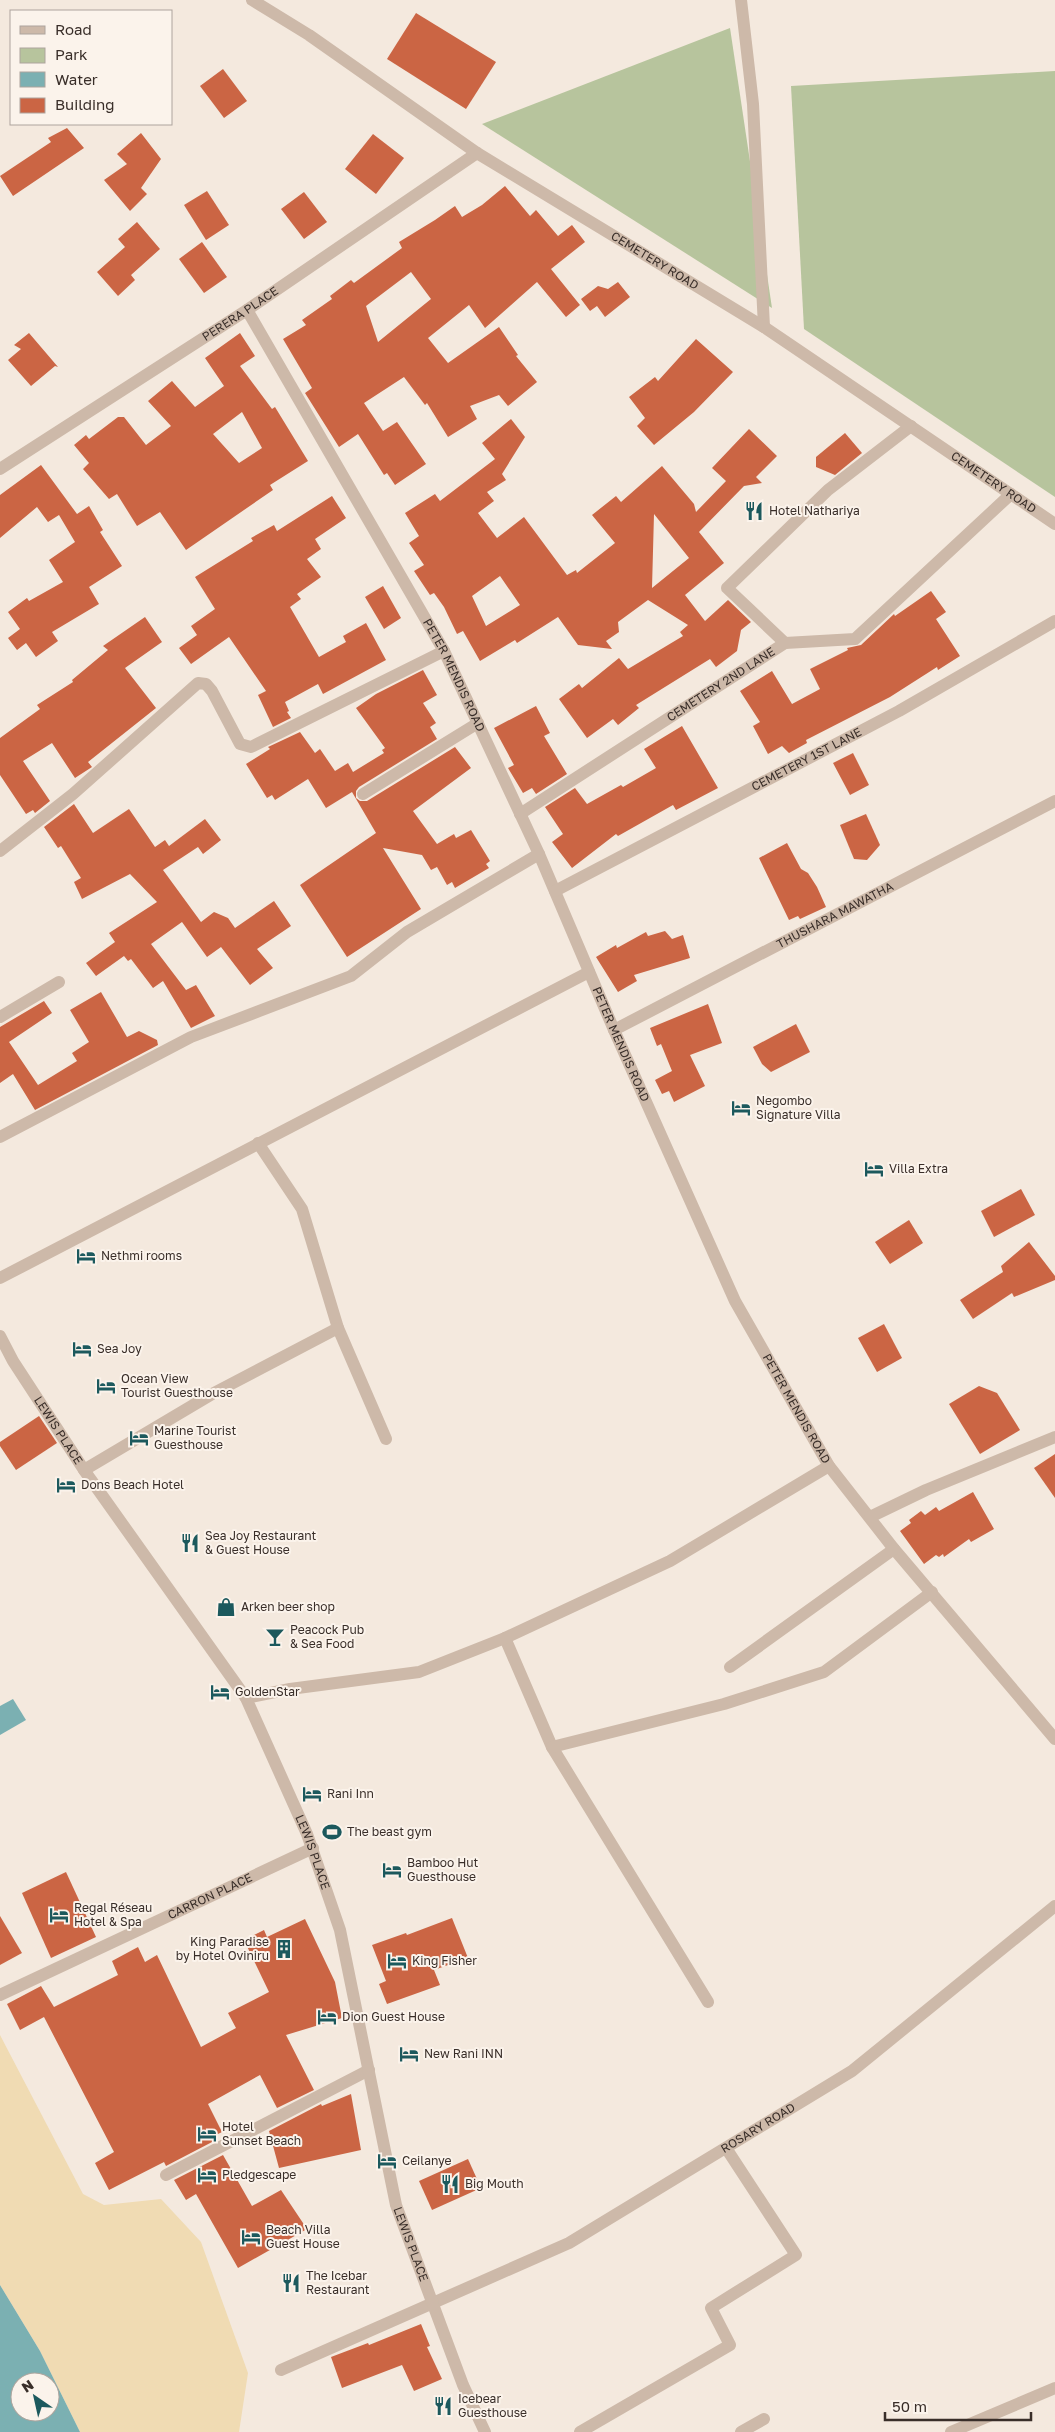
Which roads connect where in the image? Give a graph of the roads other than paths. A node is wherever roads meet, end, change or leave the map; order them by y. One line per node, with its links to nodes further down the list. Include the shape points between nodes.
1 (252, 0): 3 (street, CEMETERY ROAD, via 309,35)
2 (741, 0): 5 (street, via 753,104)
3 (477, 153): 4 (street, PERERA PLACE); 5 (street, CEMETERY ROAD)
4 (246, 310): 7 (street, PERERA PLACE); 12 (street, PETER MENDIS ROAD)
5 (764, 328): 6 (street, CEMETERY ROAD)
6 (911, 426): 8 (street, CEMETERY ROAD); 11 (street, via 828,490 727,588)
7 (0, 469)
8 (1011, 494): 9 (street, CEMETERY ROAD); 11 (street, CEMETERY 2ND LANE, via 855,639)
9 (1055, 524)
10 (1055, 622): 19 (street, CEMETERY 1ST LANE, via 900,711)
11 (784, 643): 16 (street, CEMETERY 2ND LANE)
12 (444, 651): 13 (street, PETER MENDIS ROAD); 17 (street, via 251,747 240,744 212,691 206,684 198,683 73,794)
13 (478, 723): 14 (street); 16 (street, PETER MENDIS ROAD)
14 (363, 794)
15 (1055, 801): 23 (street, THUSHARA MAWATHA)
16 (520, 814): 18 (street, PETER MENDIS ROAD)
17 (0, 851)
18 (539, 854): 19 (street, PETER MENDIS ROAD); 24 (street, via 407,932 351,976 191,1037)
19 (555, 891): 20 (street, PETER MENDIS ROAD)
20 (589, 972): 23 (street, PETER MENDIS ROAD); 25 (street)
21 (59, 982): 22 (street)
22 (0, 1018)
23 (614, 1030): 31 (street, PETER MENDIS ROAD, via 735,1300)
24 (0, 1136)
25 (258, 1143): 26 (street); 27 (street, via 302,1209)
26 (0, 1278)
27 (338, 1328): 30 (street); 32 (street, via 212,1394)
28 (0, 1336): 32 (street, LEWIS PLACE)
29 (1055, 1437): 33 (street, via 926,1490)
30 (386, 1439)
31 (829, 1466): 33 (street, PETER MENDIS ROAD); 36 (street, via 670,1561)
32 (84, 1470): 38 (street, LEWIS PLACE)
33 (870, 1517): 34 (street, PETER MENDIS ROAD)
34 (894, 1549): 35 (street, PETER MENDIS ROAD); 37 (street)
35 (932, 1592): 39 (street, PETER MENDIS ROAD); 40 (street, via 824,1672 724,1704)
36 (505, 1638): 38 (street, via 419,1672); 40 (street)
37 (730, 1667)
38 (246, 1698): 41 (street, LEWIS PLACE)
39 (1055, 1739)
40 (552, 1747): 44 (street)
41 (313, 1848): 43 (street, CARRON PLACE); 45 (street, LEWIS PLACE, via 340,1930)
42 (1055, 1906): 46 (street, ROSARY ROAD, via 852,2071)
43 (0, 1996)
44 (708, 2002)
45 (369, 2070): 47 (street); 48 (street, LEWIS PLACE, via 396,2206)
46 (726, 2148): 48 (street, ROSARY ROAD, via 569,2243); 53 (street, via 796,2255 711,2308 730,2346)
47 (166, 2175)
48 (432, 2304): 49 (street, ROSARY ROAD); 52 (street, LEWIS PLACE)
49 (281, 2370)
50 (1055, 2388): 55 (street)
51 (764, 2419): 54 (street)
52 (485, 2432)
53 (580, 2432)
54 (741, 2432)
55 (950, 2432)

